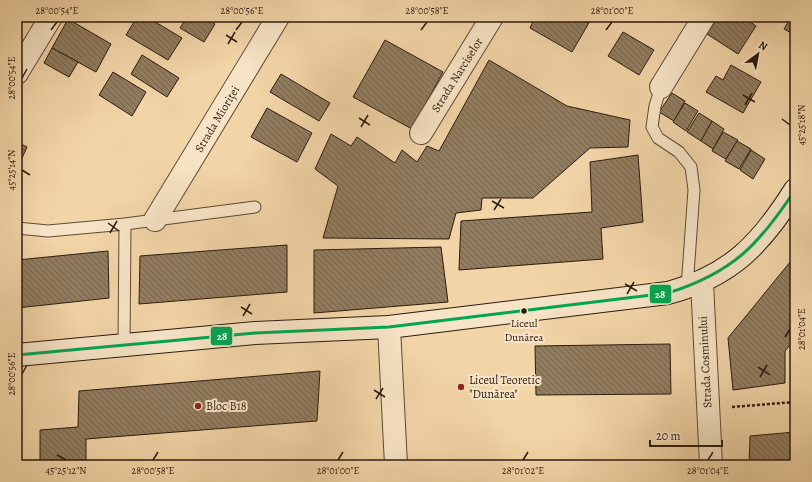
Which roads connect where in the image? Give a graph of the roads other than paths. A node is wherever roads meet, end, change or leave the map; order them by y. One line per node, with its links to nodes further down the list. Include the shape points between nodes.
1 (51, 17): 5 (street)
2 (278, 17): 10 (street, Strada Mioriței)
3 (492, 17): 7 (street, Strada Narciselor)
4 (704, 17): 6 (street)
5 (17, 73)
6 (661, 87): 13 (lane, via 654,106 652,127 658,138 679,152 691,166 694,190 690,260)
7 (421, 133)
8 (795, 190): 13 (street, via 774,223 750,249 723,271)
9 (255, 207): 10 (lane)
10 (155, 220): 11 (lane)
11 (125, 224): 12 (lane, via 48,231); 15 (lane)
12 (17, 228)
13 (694, 285): 14 (street, via 668,293); 18 (street, Strada Cosminului)
14 (389, 327): 15 (street, via 255,333); 17 (street)
15 (124, 346): 16 (street)
16 (17, 355)
17 (396, 465)
18 (711, 465)

